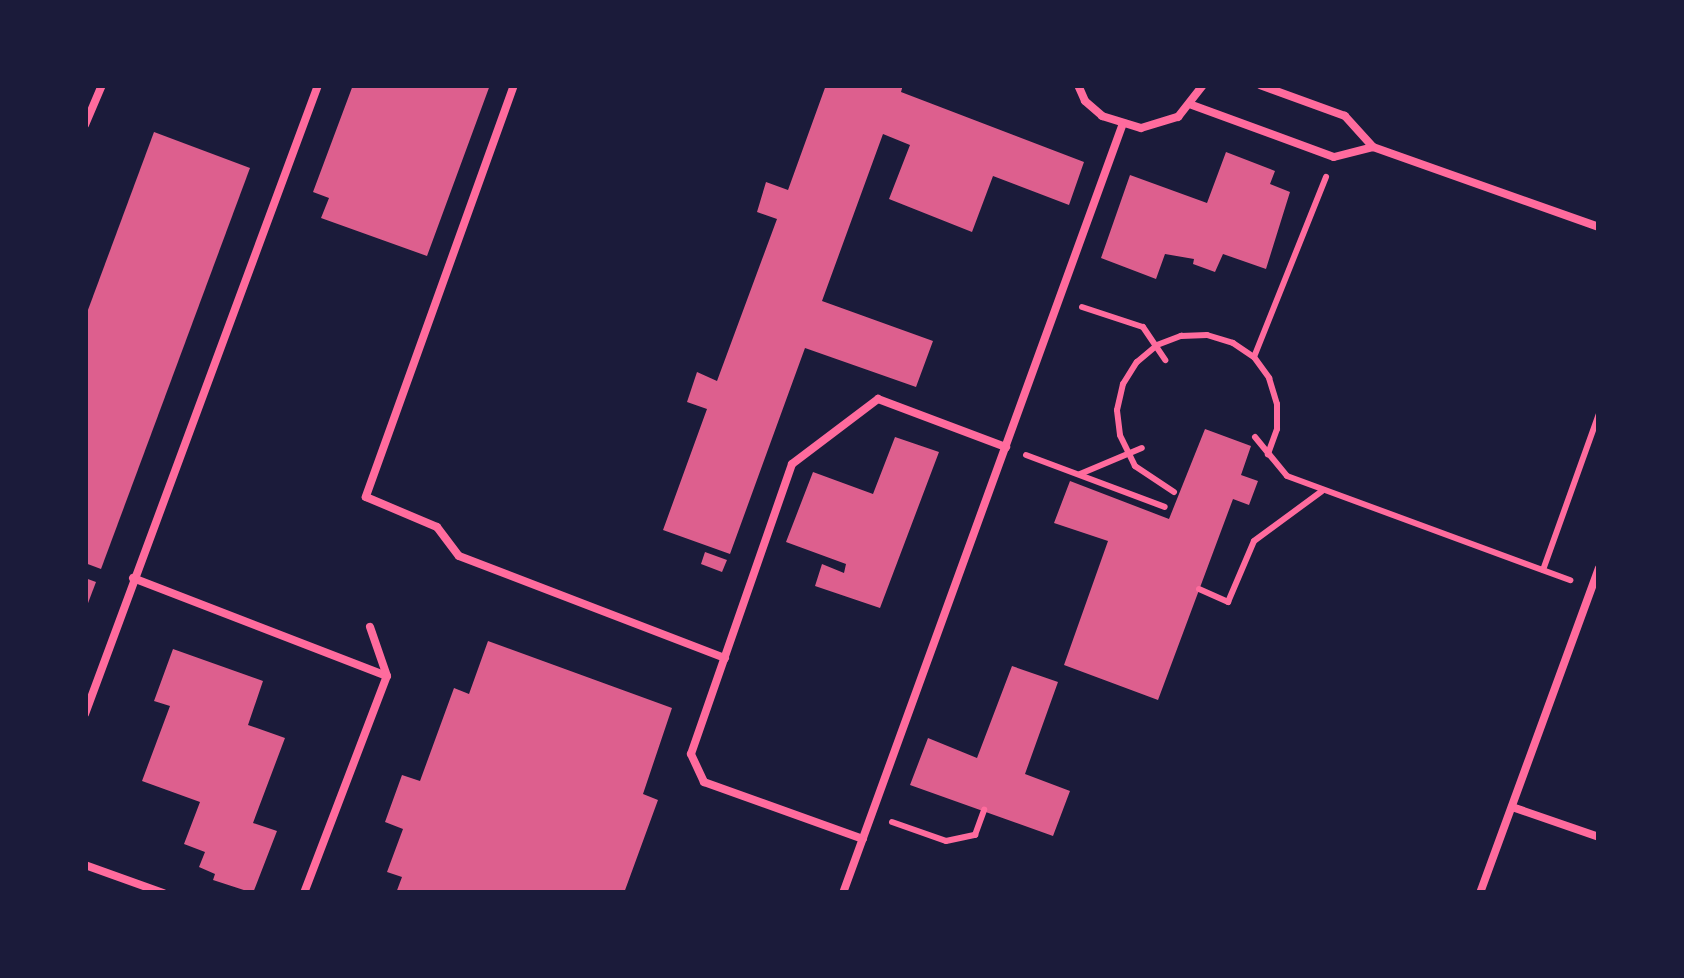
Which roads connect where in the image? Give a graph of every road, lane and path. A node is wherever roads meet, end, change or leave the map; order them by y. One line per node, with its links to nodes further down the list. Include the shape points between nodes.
1 (102, 85): 8 (lane)
2 (318, 85): 29 (lane)
3 (514, 85): 33 (lane, via 366,497 438,527 459,556)
4 (1078, 85): 9 (lane, via 1085,101)
5 (1204, 85): 7 (lane)
6 (1260, 85): 10 (lane, via 1345,116)
7 (1192, 105): 9 (lane, via 1160,126); 11 (lane)
8 (85, 125)
9 (1122, 126): 13 (lane)
10 (1372, 146): 11 (lane); 12 (lane)
11 (1334, 157): 15 (path)
12 (1599, 227)
13 (1059, 299): 14 (path, via 1143,327); 19 (lane)
14 (1156, 346): 15 (path, via 1207,335); 16 (path); 22 (path, via 1123,384 1118,410)
15 (1254, 357): 21 (path, via 1277,404)
16 (1165, 360)
17 (1599, 414): 28 (path)
18 (1255, 437): 21 (path)
19 (1006, 447): 23 (path); 33 (lane, via 878,398 792,464); 38 (lane)
20 (1142, 448): 22 (path)
21 (1268, 454): 24 (path, via 1287,476)
22 (1128, 455): 23 (path); 25 (path, via 1150,480)
23 (1079, 474): 26 (path)
24 (1322, 490): 28 (path); 31 (path, via 1254,541 1228,602)
25 (1174, 492)
26 (1166, 507)
27 (1599, 568): 30 (lane)
28 (1543, 570): 30 (path)
29 (133, 578): 34 (lane); 35 (lane)
30 (1592, 588): 36 (lane)
31 (1200, 589)
32 (370, 627): 34 (lane)
33 (724, 658): 40 (lane, via 691,754 704,782)
34 (387, 676): 43 (lane)
35 (85, 714)
36 (1512, 806): 39 (lane); 45 (lane)
37 (984, 810): 38 (path, via 974,835 946,841)
38 (872, 815): 40 (lane)
39 (1599, 837)
40 (863, 838): 44 (lane)
41 (85, 864): 42 (lane)
42 (163, 893)
43 (304, 893)
44 (843, 893)
45 (1480, 893)

